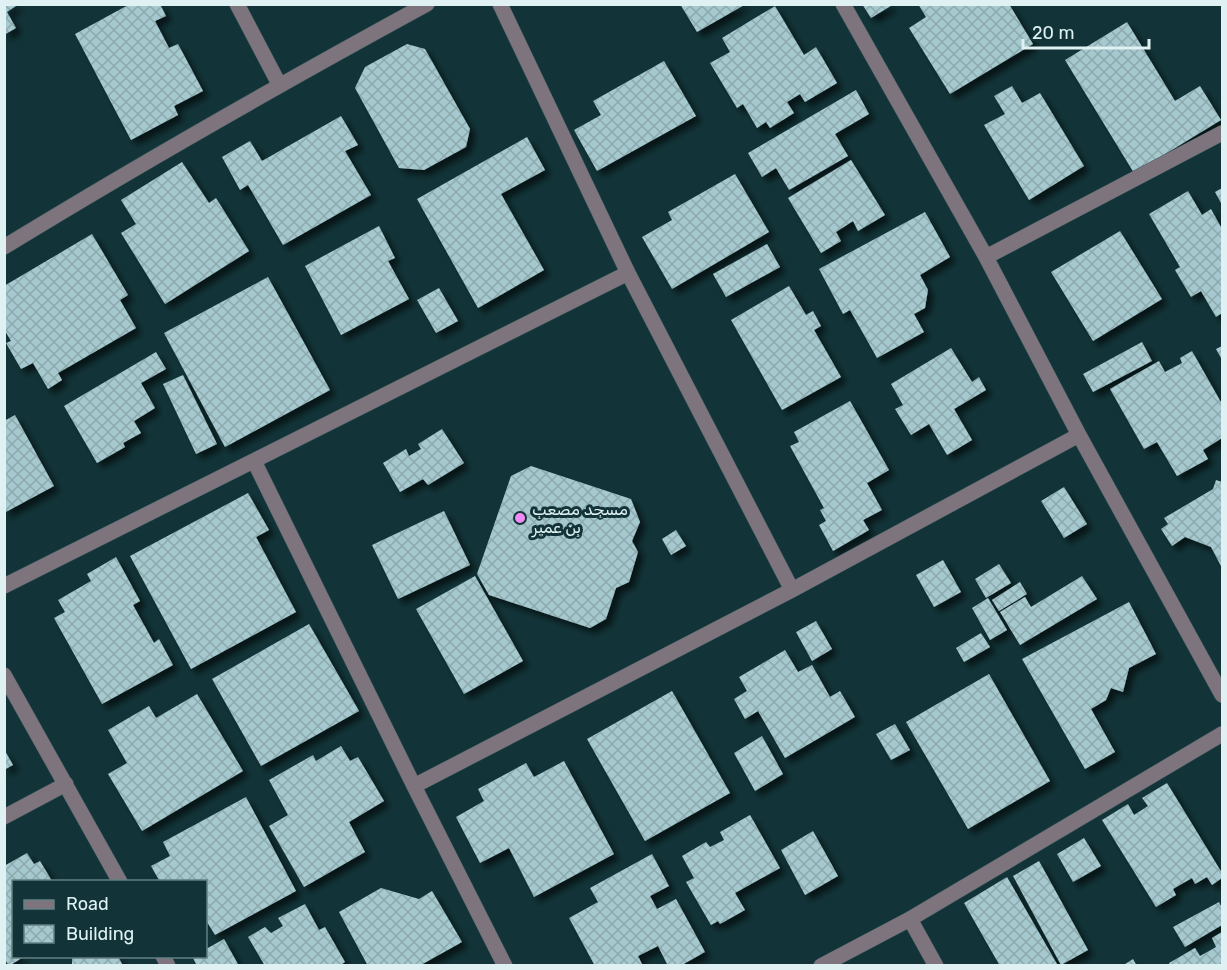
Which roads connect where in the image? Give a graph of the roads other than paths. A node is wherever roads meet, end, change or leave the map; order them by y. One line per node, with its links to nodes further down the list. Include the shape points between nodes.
1 (237, 4): 5 (street)
2 (427, 4): 5 (street)
3 (500, 4): 9 (street)
4 (843, 4): 8 (street)
5 (279, 84): 7 (street)
6 (1222, 133): 8 (street)
7 (4, 247)
8 (987, 256): 10 (street)
9 (628, 273): 11 (street); 13 (street)
10 (1079, 435): 13 (street); 15 (street)
11 (254, 461): 12 (street); 18 (street)
12 (4, 586)
13 (792, 590): 18 (street)
14 (4, 675): 17 (street)
15 (1222, 695)
16 (1222, 734): 21 (street)
17 (66, 784): 19 (street); 20 (street)
18 (414, 786): 22 (street)
19 (4, 818)
20 (119, 880)
21 (910, 919): 23 (street); 24 (street)
22 (505, 966)
23 (821, 966)
24 (936, 966)

